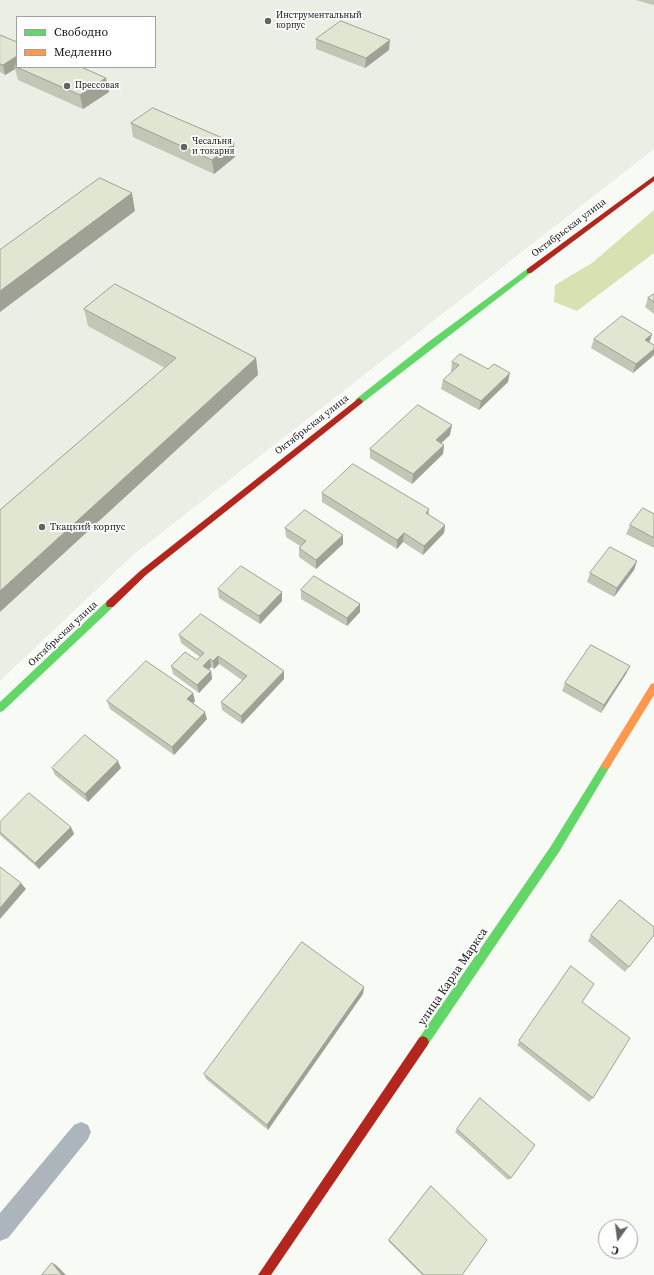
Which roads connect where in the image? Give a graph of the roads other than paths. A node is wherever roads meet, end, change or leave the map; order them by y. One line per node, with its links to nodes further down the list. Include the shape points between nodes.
1 (654, 178): 3 (street, Октябрьская улица, via 430,345 143,573)
2 (654, 687): 6 (street, улица Карла Маркса, via 555,849)
3 (0, 708)
4 (81, 1132): 5 (lane)
5 (0, 1230)
6 (264, 1275)

